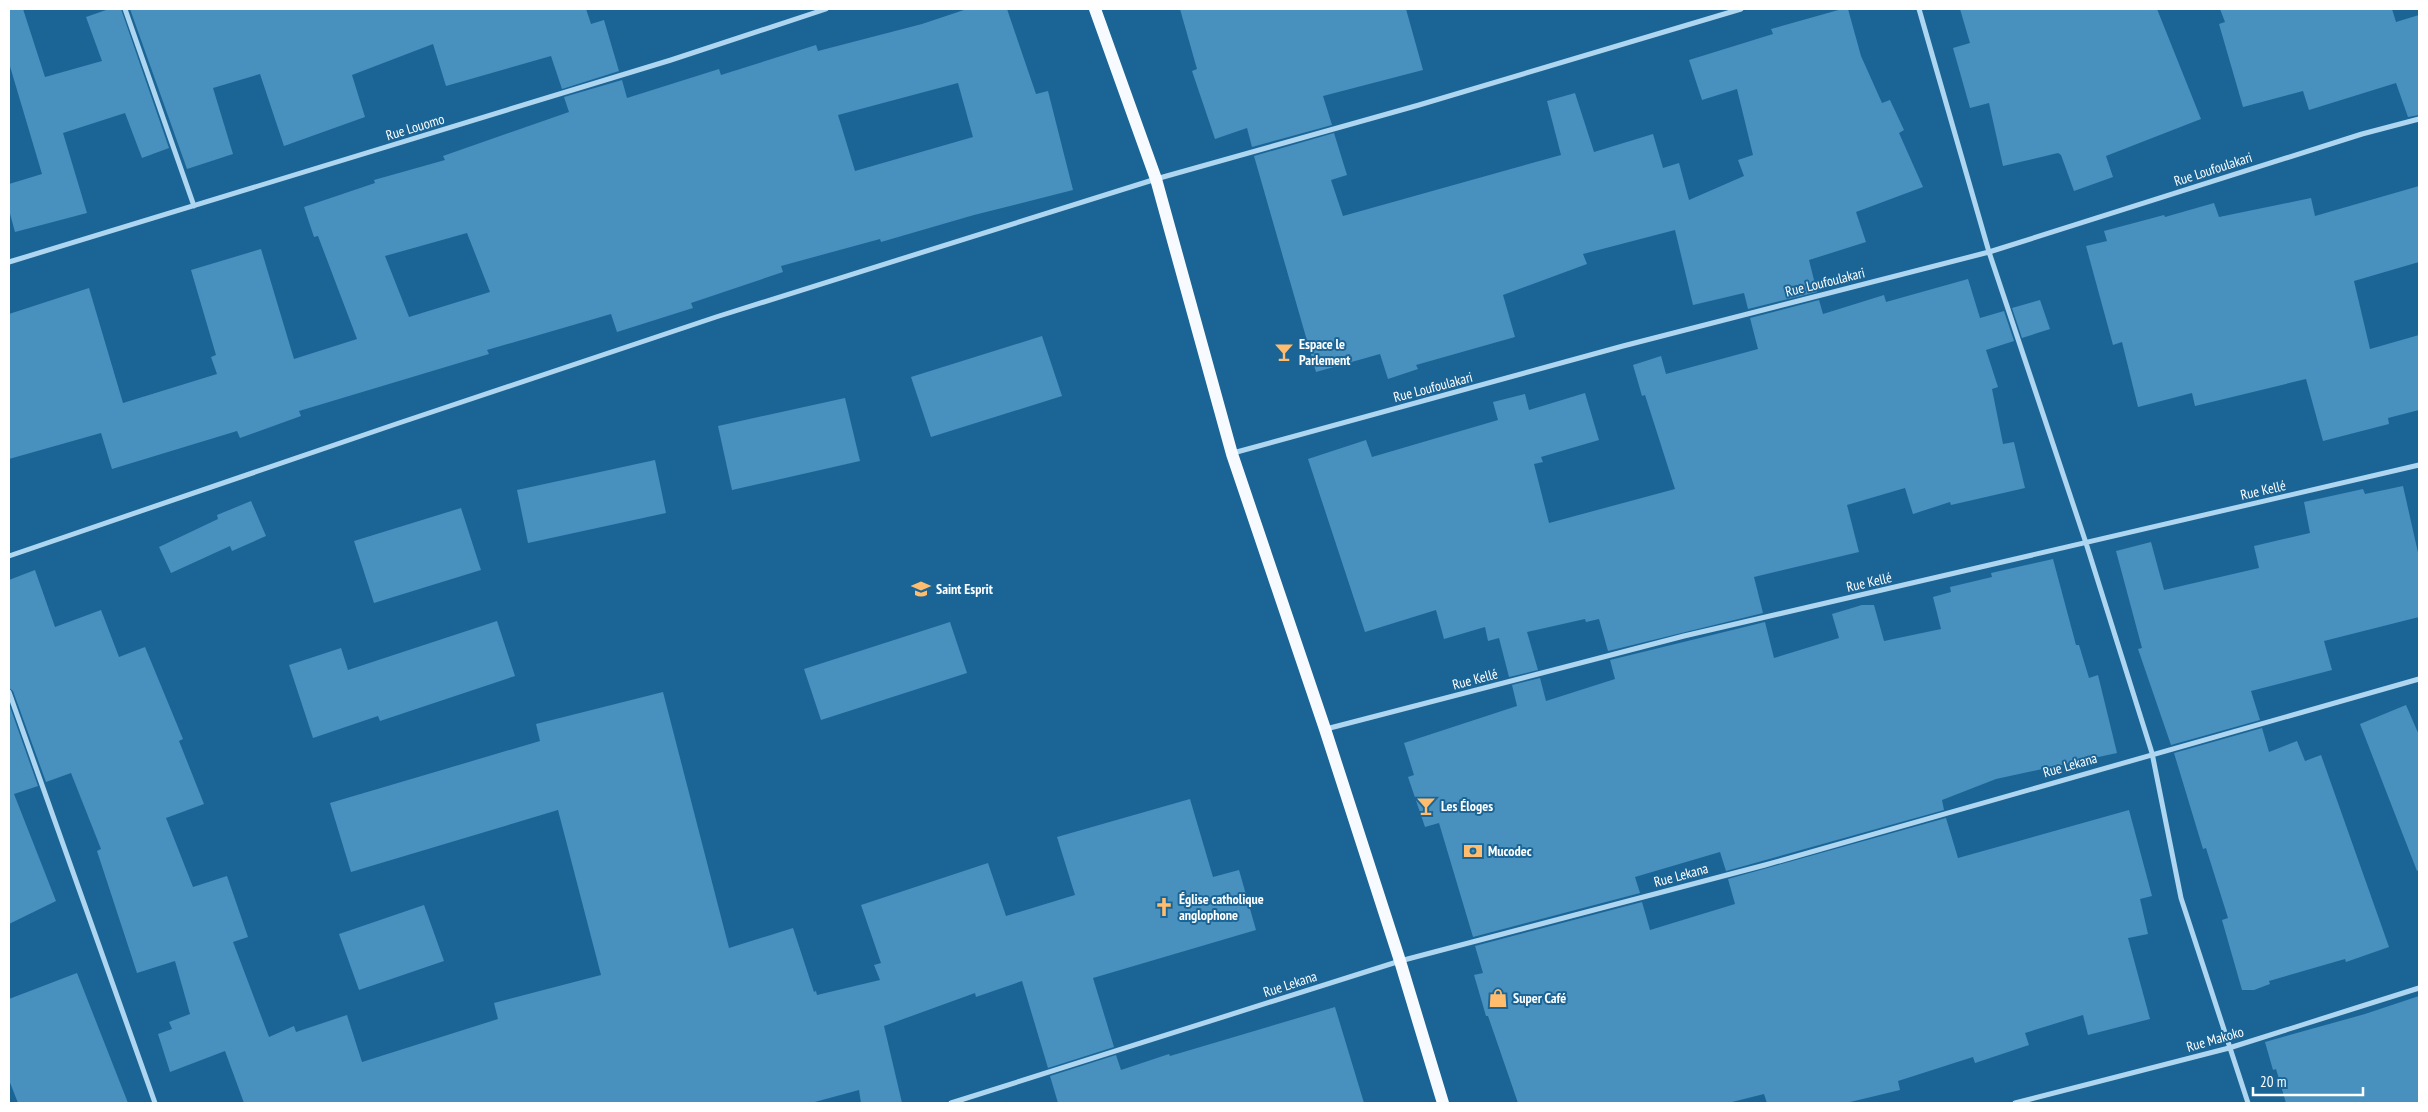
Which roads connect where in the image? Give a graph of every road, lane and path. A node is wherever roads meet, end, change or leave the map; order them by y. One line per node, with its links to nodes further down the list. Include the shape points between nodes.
1 (125, 9): 8 (street)
2 (826, 9): 8 (street, Rue Louomo, via 671,60)
3 (1096, 9): 7 (main road)
4 (1741, 9): 7 (street, via 1410,108)
5 (1920, 9): 9 (street)
6 (2419, 119): 9 (street, Rue Loufoulakari, via 2362,134)
7 (1156, 179): 11 (main road); 14 (street, via 716,317)
8 (194, 206): 10 (street, Rue Louomo)
9 (1989, 252): 11 (street, Rue Loufoulakari, via 1623,346); 13 (street)
10 (9, 262)
11 (1232, 454): 17 (main road)
12 (2419, 465): 13 (street, Rue Kellé)
13 (2086, 543): 17 (street, Rue Kellé, via 1684,636); 18 (street)
14 (9, 556)
15 (2419, 679): 18 (street, Rue Lekana)
16 (9, 692): 22 (street)
17 (1325, 729): 19 (main road)
18 (2152, 753): 19 (street, Rue Lekana, via 1765,865); 21 (street, via 2181,898)
19 (1400, 961): 23 (street, Rue Lekana); 24 (main road)
20 (2419, 988): 21 (street, Rue Makoko)
21 (2229, 1048): 25 (street, Rue Makoko); 26 (street)
22 (155, 1103)
23 (951, 1103)
24 (1443, 1103)
25 (2015, 1103)
26 (2248, 1103)

